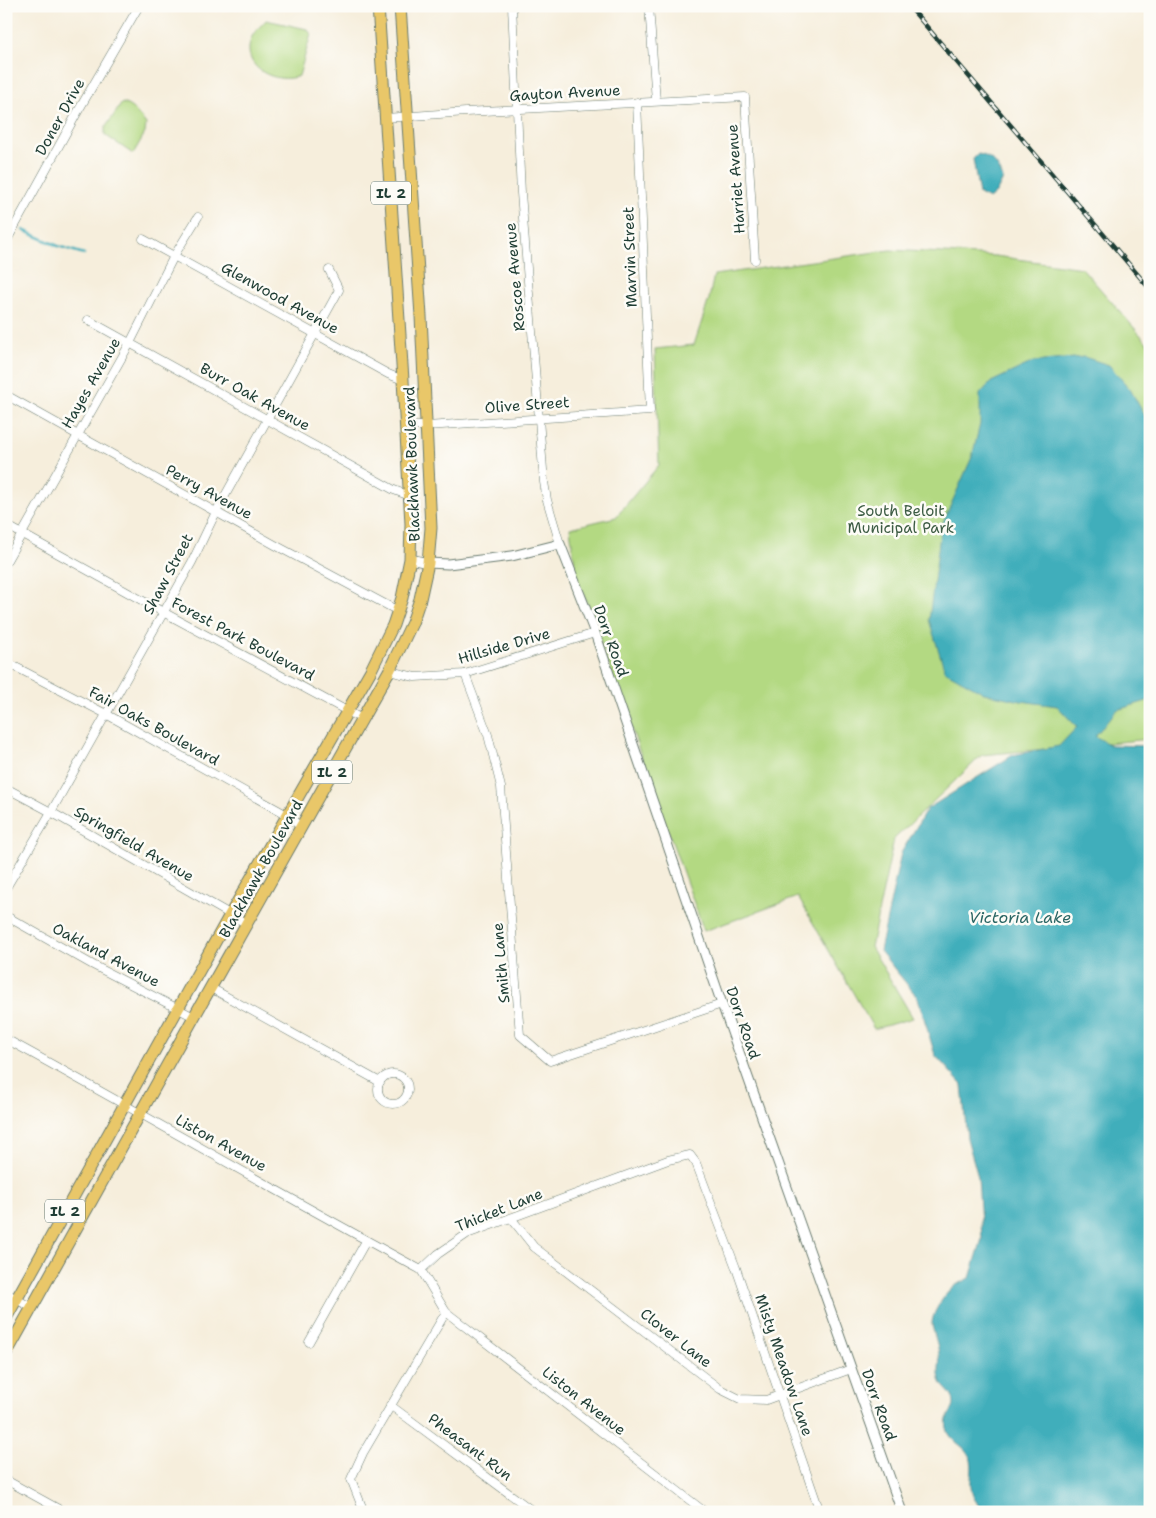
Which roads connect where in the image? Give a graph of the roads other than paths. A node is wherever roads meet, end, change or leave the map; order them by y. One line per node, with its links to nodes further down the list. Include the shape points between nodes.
1 (138, 6): 14 (street, Doner Drive)
2 (378, 6): 10 (main road, Blackhawk Boulevard / IL 2)
3 (400, 6): 11 (main road, Blackhawk Boulevard / IL 2)
4 (512, 6): 9 (street, Roscoe Avenue)
5 (649, 6): 7 (street)
6 (745, 96): 7 (street, Gayton Avenue); 16 (street, Harriet Avenue)
7 (656, 101): 8 (street, Gayton Avenue)
8 (638, 102): 9 (street, Gayton Avenue); 23 (street, Marvin Street)
9 (517, 109): 11 (street, Gayton Avenue); 24 (street, Roscoe Avenue)
10 (386, 118): 11 (street, Gayton Avenue); 21 (main road, Blackhawk Boulevard / IL 2)
11 (408, 118): 27 (main road, Blackhawk Boulevard / IL 2)
12 (198, 217): 15 (street, Hayes Avenue)
13 (144, 239): 15 (street, Glenwood Avenue)
14 (6, 242)
15 (174, 256): 19 (street, Glenwood Avenue); 20 (street, Hayes Avenue)
16 (755, 260)
17 (329, 270): 19 (street, Shaw Street, via 339,290)
18 (88, 320): 20 (street, Burr Oak Avenue)
19 (315, 334): 21 (street, Glenwood Avenue); 25 (street, Shaw Street)
20 (130, 343): 25 (street, Burr Oak Avenue); 28 (street, Hayes Avenue)
21 (404, 380): 26 (main road, Blackhawk Boulevard / IL 2)
22 (6, 395): 28 (street, Perry Avenue)
23 (650, 411): 24 (street, Olive Street)
24 (540, 418): 27 (street, Olive Street); 33 (street, Roscoe Avenue, via 547,500)
25 (267, 420): 29 (street, Burr Oak Avenue); 30 (street, Shaw Street)
26 (406, 426): 27 (street, Olive Street); 29 (main road, Blackhawk Boulevard / IL 2)
27 (427, 426): 36 (main road, Blackhawk Boulevard / IL 2, via 431,512)
28 (78, 434): 30 (street, Perry Avenue); 32 (street, Hayes Avenue)
29 (410, 496): 34 (main road, Blackhawk Boulevard / IL 2)
30 (216, 512): 37 (street, Perry Avenue); 38 (street, Shaw Street)
31 (6, 525): 32 (street, Forest Park Boulevard)
32 (22, 533): 35 (street, Hayes Avenue); 38 (street, Forest Park Boulevard)
33 (560, 544): 36 (street, via 512,556 448,564); 39 (street, Dorr Road)
34 (410, 558): 36 (street); 37 (main road, Blackhawk Boulevard / IL 2)
35 (6, 562)
36 (428, 563): 41 (main road, Blackhawk Boulevard / IL 2, via 412,623)
37 (398, 611): 43 (main road, Blackhawk Boulevard / IL 2, via 388,636)
38 (163, 612): 43 (street, Forest Park Boulevard); 44 (street, Shaw Street)
39 (594, 633): 42 (street, Hillside Drive); 55 (street, Dorr Road)
40 (6, 662): 44 (street, Fair Oaks Boulevard)
41 (389, 671): 42 (street, Hillside Drive, via 415,677); 45 (main road, Blackhawk Boulevard / IL 2)
42 (465, 674): 55 (street, Smith Lane, via 488,735 501,787 520,1035 550,1061)
43 (346, 711): 45 (street, Forest Park Boulevard); 48 (main road, Blackhawk Boulevard / IL 2)
44 (106, 714): 47 (street, Shaw Street); 48 (street, Fair Oaks Boulevard)
45 (362, 719): 49 (main road, Blackhawk Boulevard / IL 2)
46 (6, 788): 47 (street, Springfield Avenue)
47 (51, 812): 50 (street, Shaw Street); 51 (street, Springfield Avenue)
48 (287, 815): 49 (street, Fair Oaks Boulevard); 51 (main road, Blackhawk Boulevard / IL 2)
49 (301, 827): 53 (main road, Blackhawk Boulevard / IL 2)
50 (6, 888)
51 (230, 915): 53 (street, Springfield Avenue); 56 (main road, Blackhawk Boulevard / IL 2)
52 (6, 916): 56 (street, Oakland Avenue)
53 (247, 924): 54 (main road, Blackhawk Boulevard / IL 2)
54 (211, 988): 57 (main road, Blackhawk Boulevard / IL 2); 59 (street)
55 (722, 1004): 72 (street, Dorr Road)
56 (178, 1009): 57 (street, Oakland Avenue); 60 (main road, Blackhawk Boulevard / IL 2)
57 (194, 1017): 61 (main road, Blackhawk Boulevard / IL 2)
58 (6, 1040): 60 (street, Liston Avenue)
59 (380, 1082): 59 (street, via 389,1074 400,1075 409,1086 407,1096 400,1103 386,1103 379,1095)
60 (124, 1104): 61 (street, Liston Avenue); 66 (main road, Blackhawk Boulevard / IL 2)
61 (141, 1114): 64 (street, Liston Avenue); 67 (main road, Blackhawk Boulevard / IL 2)
62 (511, 1218): 63 (street, Thicket Lane, via 668,1160 690,1155); 65 (street, Thicket Lane, via 468,1234); 73 (street, Clover Lane, via 534,1247 720,1389 740,1399 766,1400)
63 (720, 1228): 73 (street, Misty Meadow Lane)
64 (366, 1240): 65 (street, Liston Avenue); 70 (street)
65 (421, 1270): 68 (street)
66 (11, 1296): 67 (street); 69 (main road, Blackhawk Boulevard / IL 2)
67 (32, 1308): 71 (main road, Blackhawk Boulevard / IL 2)
68 (446, 1312): 74 (street); 79 (street, Liston Avenue)
69 (6, 1318)
70 (309, 1342)
71 (6, 1354)
72 (851, 1369): 73 (street, Clover Lane); 81 (street, Dorr Road)
73 (780, 1395): 80 (street, Misty Meadow Lane)
74 (390, 1405): 77 (street, via 351,1479); 78 (street, Pheasant Run)
75 (6, 1480): 76 (street)
76 (64, 1512)
77 (364, 1512)
78 (534, 1512)
79 (705, 1512)
80 (820, 1512)
81 (902, 1512)

